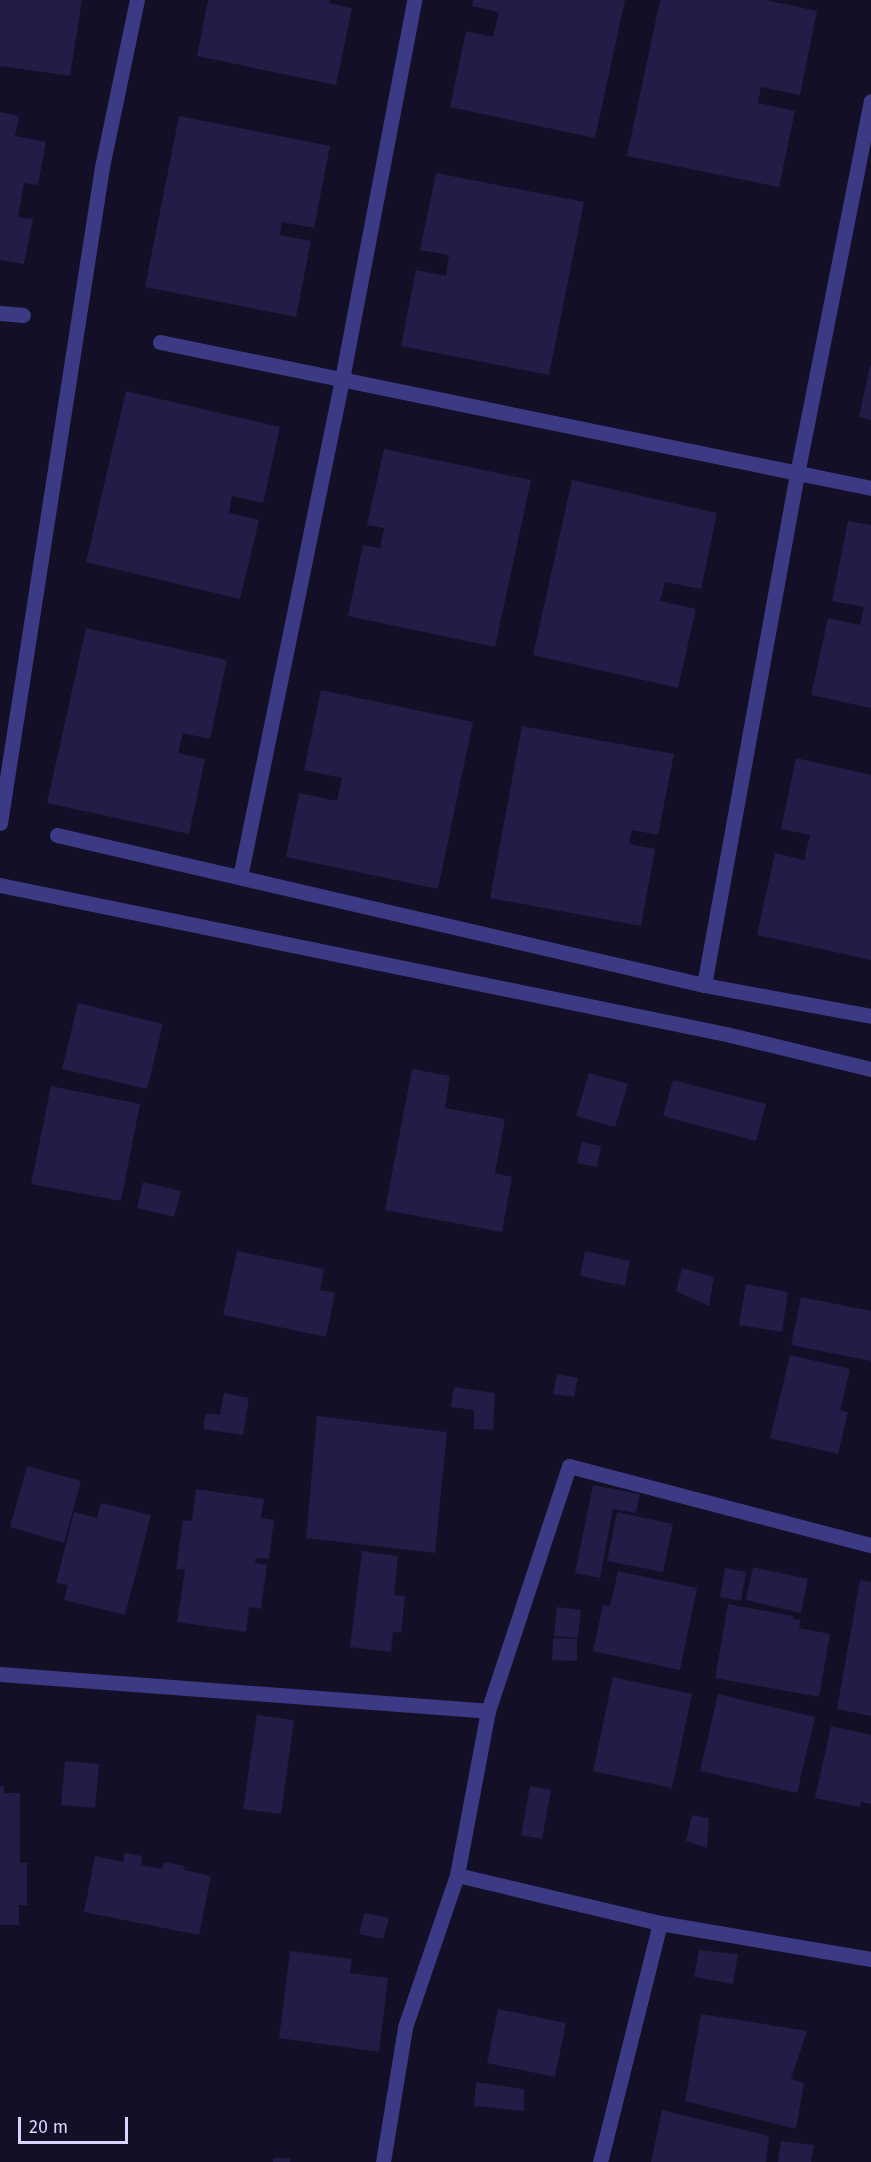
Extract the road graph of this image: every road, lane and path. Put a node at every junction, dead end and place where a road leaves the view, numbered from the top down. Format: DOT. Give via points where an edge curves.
graph roads {
  1 [pos="137,0"];
  2 [pos="414,0"];
  3 [pos="871,101"];
  4 [pos="0,313"];
  5 [pos="22,315"];
  6 [pos="160,342"];
  7 [pos="342,379"];
  8 [pos="797,474"];
  9 [pos="871,488"];
  10 [pos="0,823"];
  11 [pos="57,835"];
  12 [pos="240,878"];
  13 [pos="0,885"];
  14 [pos="704,985"];
  15 [pos="871,1016"];
  16 [pos="871,1069"];
  17 [pos="871,1545"];
  18 [pos="0,1674"];
  19 [pos="488,1711"];
  20 [pos="457,1875"];
  21 [pos="660,1923"];
  22 [pos="871,1959"];
  23 [pos="383,2162"];
  24 [pos="600,2162"];
  1 -- 10 [label="street" via="102,167"];
  2 -- 7 [label="street"];
  3 -- 8 [label="street"];
  4 -- 5 [label="street"];
  6 -- 7 [label="street"];
  7 -- 8 [label="street"];
  7 -- 12 [label="street"];
  8 -- 9 [label="street"];
  8 -- 14 [label="street"];
  11 -- 12 [label="street"];
  12 -- 14 [label="street"];
  13 -- 16 [label="street" via="726,1034"];
  14 -- 15 [label="street"];
  17 -- 19 [label="street" via="569,1466"];
  18 -- 19 [label="street"];
  19 -- 20 [label="street"];
  20 -- 21 [label="street"];
  20 -- 23 [label="street" via="405,2027"];
  21 -- 22 [label="street"];
  21 -- 24 [label="street"];
}
